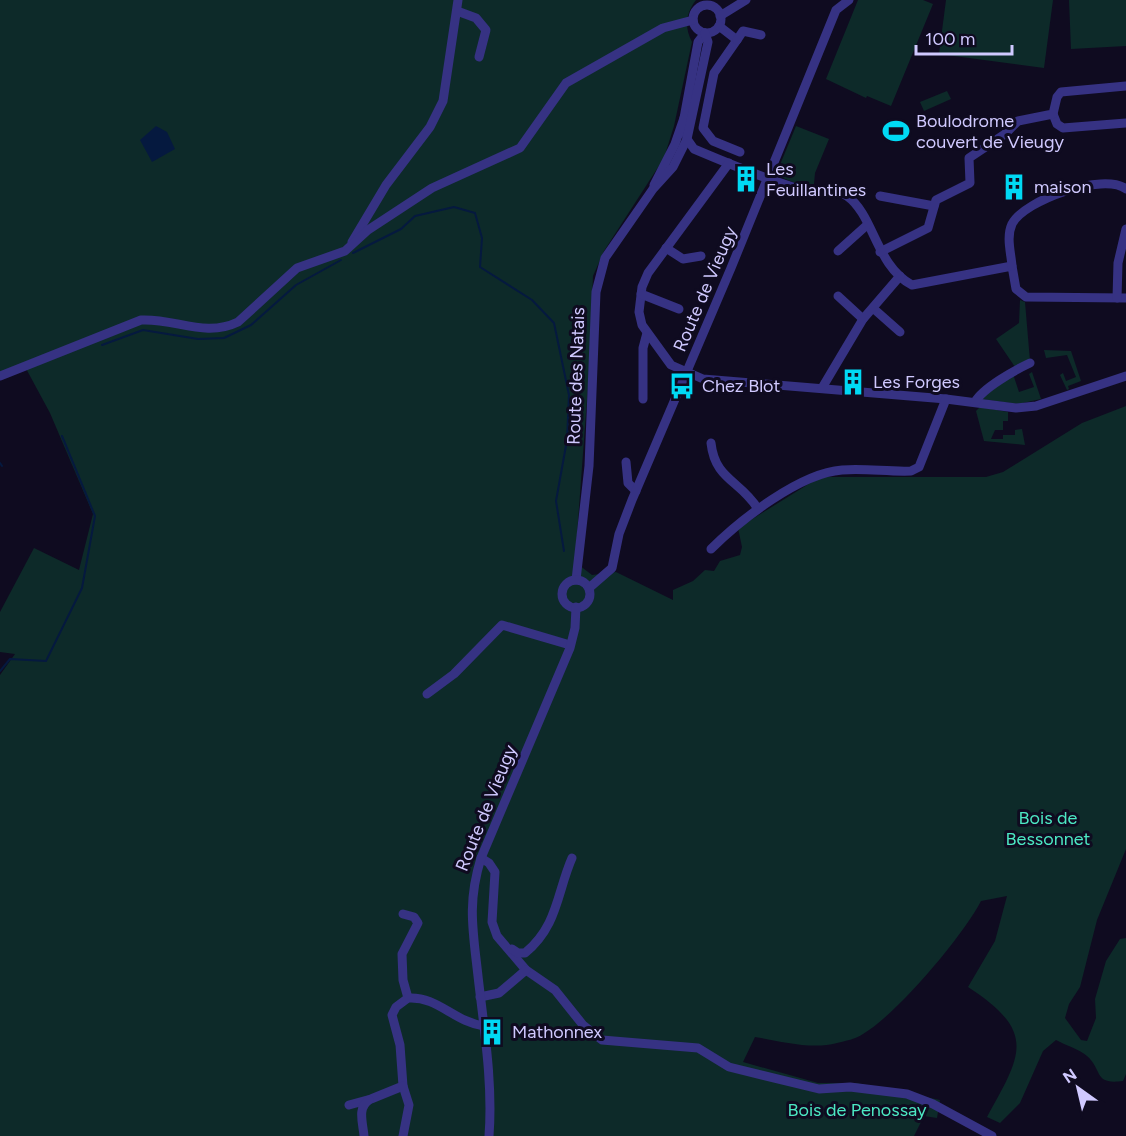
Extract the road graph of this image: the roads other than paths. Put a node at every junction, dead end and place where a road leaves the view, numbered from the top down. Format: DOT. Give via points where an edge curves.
graph roads {
  1 [pos="458,0"];
  2 [pos="746,0"];
  3 [pos="849,0"];
  4 [pos="708,3"];
  5 [pos="457,11"];
  6 [pos="693,20"];
  7 [pos="720,21"];
  8 [pos="705,33"];
  9 [pos="761,35"];
  10 [pos="737,40"];
  11 [pos="479,57"];
  12 [pos="1126,86"];
  13 [pos="1053,114"];
  14 [pos="684,117"];
  15 [pos="1126,123"];
  16 [pos="687,139"];
  17 [pos="698,150"];
  18 [pos="740,152"];
  19 [pos="729,163"];
  20 [pos="673,167"];
  21 [pos="768,178"];
  22 [pos="653,189"];
  23 [pos="1126,189"];
  24 [pos="880,196"];
  25 [pos="934,206"];
  26 [pos="867,225"];
  27 [pos="1126,229"];
  28 [pos="666,248"];
  29 [pos="345,251"];
  30 [pos="838,251"];
  31 [pos="880,252"];
  32 [pos="701,256"];
  33 [pos="1012,266"];
  34 [pos="900,276"];
  35 [pos="641,294"];
  36 [pos="838,296"];
  37 [pos="1121,298"];
  38 [pos="679,309"];
  39 [pos="874,309"];
  40 [pos="863,319"];
  41 [pos="900,332"];
  42 [pos="646,333"];
  43 [pos="1030,363"];
  44 [pos="688,373"];
  45 [pos="0,376"];
  46 [pos="1126,376"];
  47 [pos="822,388"];
  48 [pos="643,399"];
  49 [pos="946,399"];
  50 [pos="975,402"];
  51 [pos="711,443"];
  52 [pos="626,462"];
  53 [pos="636,491"];
  54 [pos="758,509"];
  55 [pos="711,549"];
  56 [pos="576,580"];
  57 [pos="589,588"];
  58 [pos="576,607"];
  59 [pos="570,645"];
  60 [pos="427,694"];
  61 [pos="481,858"];
  62 [pos="572,858"];
  63 [pos="403,914"];
  64 [pos="494,930"];
  65 [pos="526,970"];
  66 [pos="480,997"];
  67 [pos="408,999"];
  68 [pos="483,1026"];
  69 [pos="403,1086"];
  70 [pos="371,1099"];
  71 [pos="349,1105"];
  72 [pos="364,1136"];
  73 [pos="403,1136"];
  74 [pos="489,1136"];
  75 [pos="992,1136"];
  1 -- 5 [label="street"];
  2 -- 7 [label="street"];
  3 -- 21 [label="street, Route de Vieugy" via="836,10"];
  4 -- 6 [label="street" via="699,8"];
  4 -- 7 [label="street" via="716,9"];
  5 -- 11 [label="street" via="476,18 486,30"];
  5 -- 29 [label="street" via="447,87 438,111"];
  6 -- 8 [label="street" via="697,29"];
  6 -- 29 [label="street" via="663,28 566,83 520,148 432,188 368,230"];
  7 -- 8 [label="street" via="711,33"];
  7 -- 10 [label="street"];
  8 -- 14 [label="street, Route des Natais" via="698,42"];
  8 -- 16 [label="street, Route des Natais" via="708,42"];
  9 -- 10 [label="street" via="743,31"];
  10 -- 18 [label="street" via="714,74 703,128 713,141"];
  12 -- 13 [label="street" via="1061,92"];
  13 -- 15 [label="street" via="1063,128"];
  13 -- 25 [label="street" via="1018,121 972,157 968,163 970,183 939,198"];
  14 -- 16 [label="street"];
  14 -- 22 [label="street, Route des Natais"];
  16 -- 17 [label="street"];
  16 -- 20 [label="street, Route des Natais"];
  17 -- 19 [label="street"];
  17 -- 20 [label="street" via="686,154"];
  19 -- 21 [label="street"];
  19 -- 28 [label="street"];
  20 -- 22 [label="street, Route des Natais"];
  21 -- 26 [label="street" via="803,190 829,189 843,194 854,202"];
  21 -- 44 [label="street, Route de Vieugy"];
  22 -- 56 [label="street, Route des Natais" via="619,236 599,275 589,466"];
  23 -- 33 [label="street" via="1119,184 1075,187 1022,212 1008,236"];
  24 -- 25 [label="street"];
  25 -- 31 [label="street" via="924,231"];
  26 -- 30 [label="street"];
  26 -- 31 [label="street"];
  27 -- 37 [label="street" via="1118,263"];
  28 -- 32 [label="street" via="683,259"];
  28 -- 35 [label="street" via="644,280"];
  29 -- 45 [label="street" via="297,268 252,311 228,327 205,330 141,320"];
  31 -- 34 [label="street"];
  33 -- 34 [label="street" via="919,285"];
  33 -- 37 [label="street" via="1016,289 1026,297"];
  34 -- 39 [label="street"];
  35 -- 38 [label="street"];
  35 -- 42 [label="street" via="640,317"];
  36 -- 40 [label="street"];
  39 -- 40 [label="street"];
  39 -- 41 [label="street"];
  40 -- 47 [label="street"];
  42 -- 44 [label="street" via="668,363"];
  42 -- 48 [label="street"];
  43 -- 50 [label="street"];
  44 -- 47 [label="street" via="715,381"];
  44 -- 53 [label="street, Route de Vieugy"];
  46 -- 50 [label="street" via="1036,406 1016,408"];
  47 -- 49 [label="street"];
  49 -- 50 [label="street"];
  49 -- 54 [label="street" via="919,467 911,471 844,470 820,474"];
  51 -- 54 [label="street" via="717,468 747,493"];
  52 -- 53 [label="street" via="628,483"];
  53 -- 57 [label="street, Route de Vieugy" via="612,568"];
  54 -- 55 [label="street"];
  56 -- 57 [label="street"];
  56 -- 58 [label="street" via="566,584 562,594 567,603"];
  57 -- 58 [label="street, Route de Vieugy" via="587,602"];
  58 -- 59 [label="street, Route de Vieugy"];
  59 -- 60 [label="street" via="502,625 454,674"];
  59 -- 61 [label="street, Route de Vieugy"];
  61 -- 64 [label="street" via="495,872"];
  61 -- 66 [label="street, Route de Vieugy" via="471,897"];
  62 -- 64 [label="street" via="551,920 530,949 518,953"];
  63 -- 67 [label="street" via="414,917 418,923 402,954"];
  64 -- 65 [label="street"];
  65 -- 66 [label="street" via="499,993"];
  65 -- 75 [label="street" via="555,990 583,1025 602,1040 698,1048 729,1067 819,1089 850,1087 907,1094"];
  66 -- 68 [label="street, Route de Vieugy"];
  67 -- 68 [label="street" via="438,1005 465,1022"];
  67 -- 69 [label="street" via="392,1015 400,1045"];
  68 -- 74 [label="street, Route de Vieugy" via="491,1112"];
  69 -- 70 [label="street"];
  69 -- 73 [label="street" via="409,1105"];
  70 -- 71 [label="street"];
  70 -- 72 [label="street" via="362,1107"];
}
